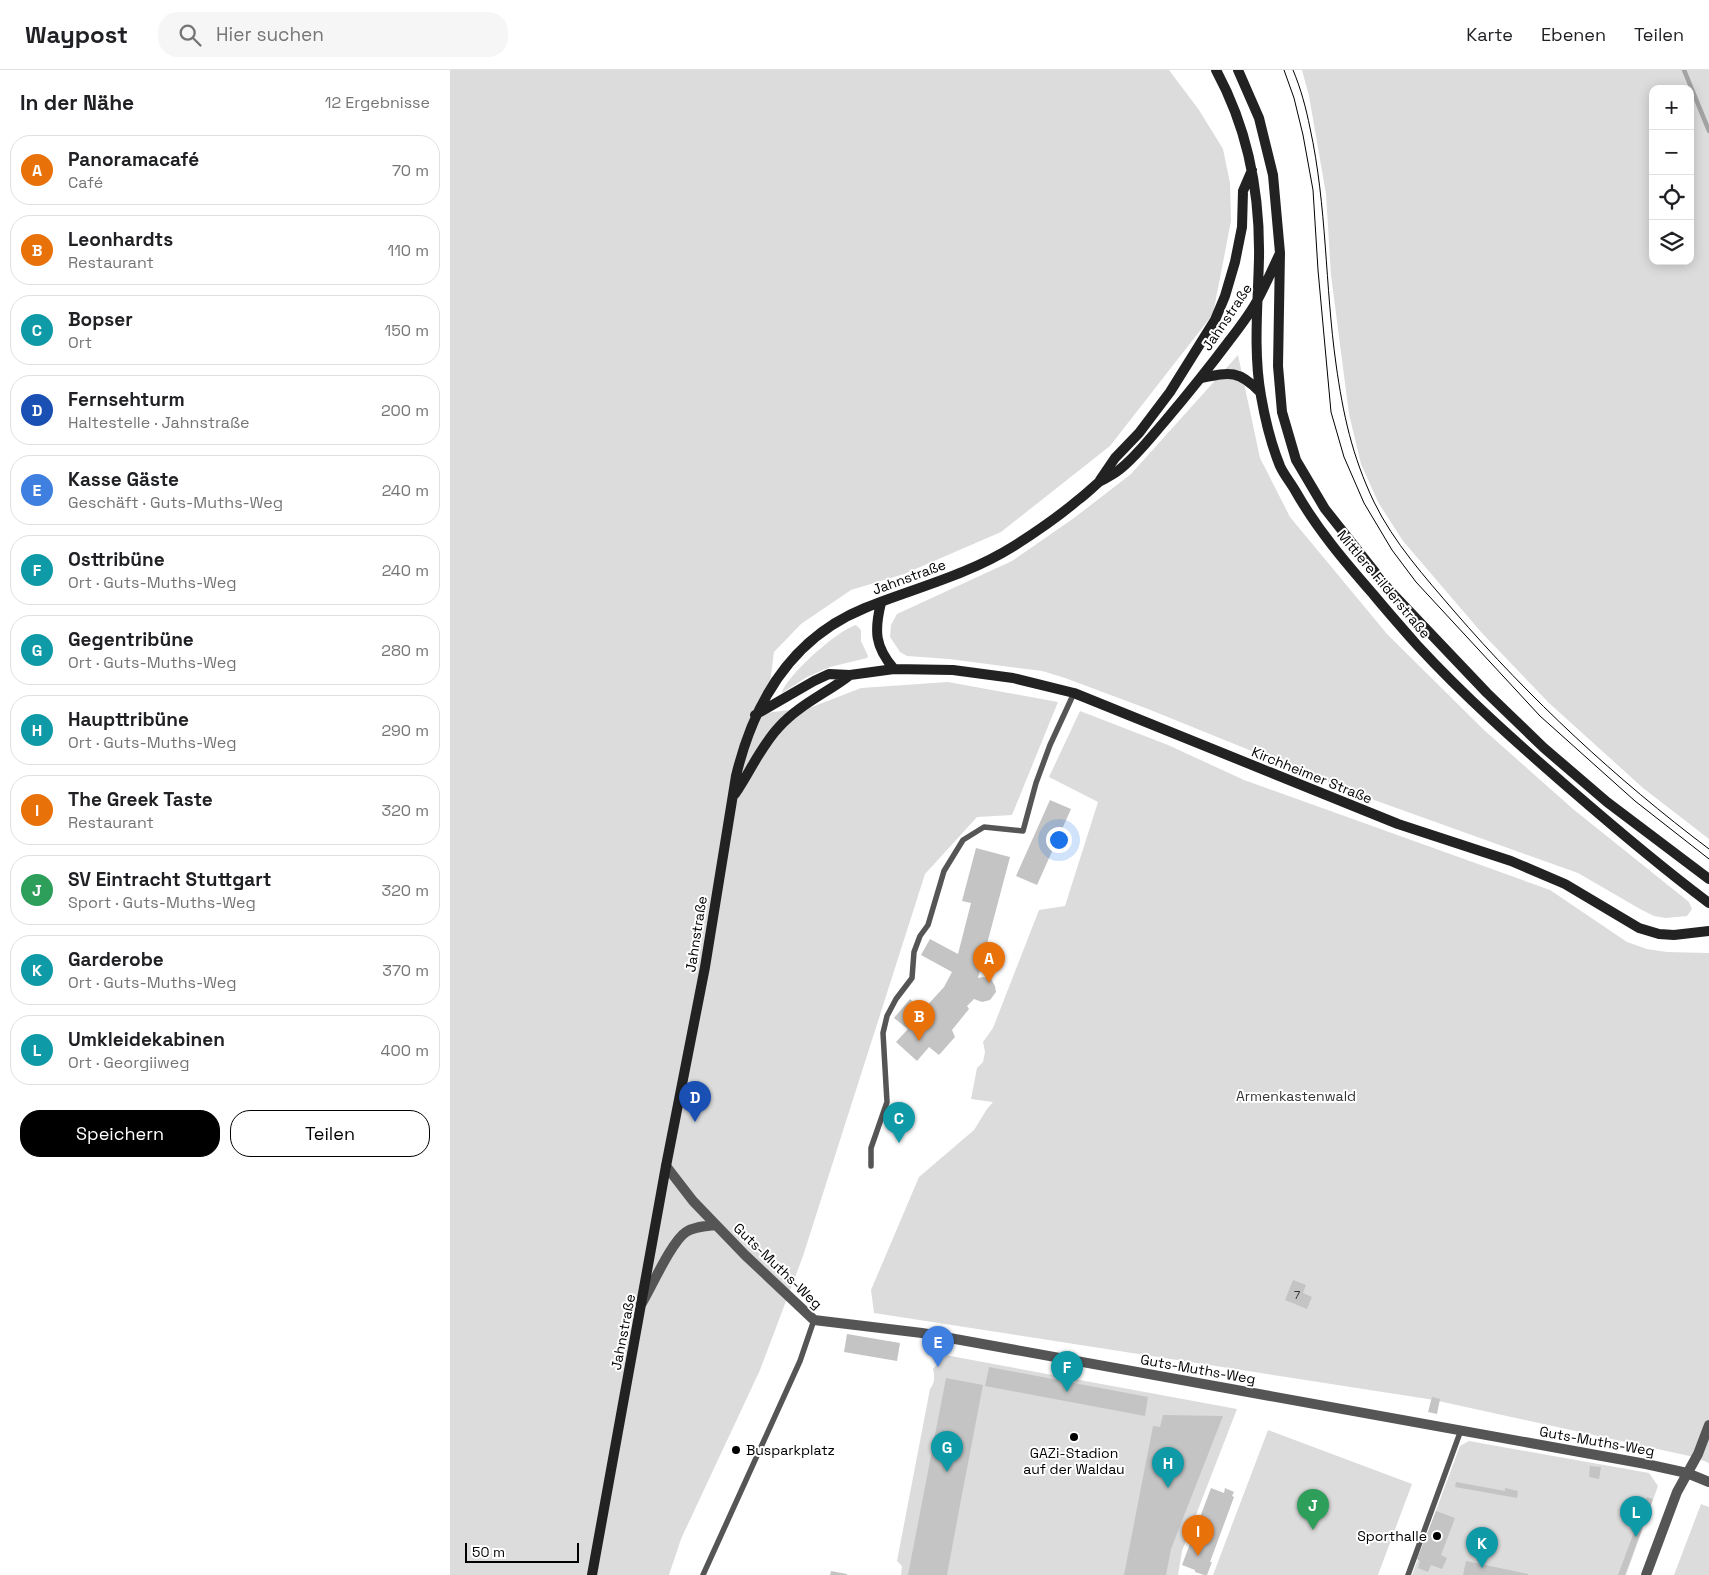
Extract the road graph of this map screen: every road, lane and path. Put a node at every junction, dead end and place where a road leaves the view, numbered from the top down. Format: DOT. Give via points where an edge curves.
graph roads {
  1 [pos="1216,70"];
  2 [pos="1238,70"];
  3 [pos="1252,169"];
  4 [pos="1280,253"];
  5 [pos="1258,300"];
  6 [pos="1202,378"];
  7 [pos="1260,392"];
  8 [pos="1098,483"];
  9 [pos="881,603"];
  10 [pos="894,669"];
  11 [pos="850,675"];
  12 [pos="1074,693"];
  13 [pos="755,715"];
  14 [pos="733,797"];
  15 [pos="1709,879"];
  16 [pos="1709,902"];
  17 [pos="1709,931"];
  18 [pos="666,1166"];
  19 [pos="870,1166"];
  20 [pos="716,1225"];
  21 [pos="642,1302"];
  22 [pos="814,1320"];
  23 [pos="1709,1425"];
  24 [pos="1461,1430"];
  25 [pos="1687,1473"];
  26 [pos="1709,1482"];
  27 [pos="592,1575"];
  28 [pos="703,1575"];
  29 [pos="1408,1575"];
  30 [pos="1646,1575"];
  1 -- 3 [label="main road" via="1230,100"];
  2 -- 4 [label="main road" via="1259,118 1269,156"];
  3 -- 5 [label="main road, Mittlere Filderstraße" via="1259,234"];
  3 -- 8 [label="main road, Jahnstraße" via="1243,191 1242,226 1235,262 1216,320 1170,392"];
  4 -- 5 [label="main road, Jahnstraße"];
  4 -- 15 [label="main road, Mittlere Filderstraße" via="1278,366 1282,412 1296,460 1325,509 1390,591 1544,748 1607,802"];
  5 -- 6 [label="main road, Jahnstraße"];
  5 -- 7 [label="main road, Mittlere Filderstraße"];
  6 -- 7 [label="main road" via="1225,373 1243,377"];
  6 -- 8 [label="main road, Jahnstraße" via="1120,470"];
  7 -- 16 [label="main road, Mittlere Filderstraße" via="1280,466 1311,518 1417,645 1534,757"];
  8 -- 9 [label="main road, Jahnstraße" via="1011,547 970,568"];
  9 -- 10 [label="main road" via="876,632 885,658"];
  9 -- 13 [label="main road, Jahnstraße" via="831,626 806,645 778,676"];
  10 -- 11 [label="main road, Kirchheimer Straße"];
  10 -- 12 [label="main road, Kirchheimer Straße" via="954,670 1013,678"];
  11 -- 13 [label="main road, Kirchheimer Straße" via="829,674"];
  11 -- 14 [label="main road, Kirchheimer Straße" via="798,709 779,727 766,742"];
  12 -- 17 [label="main road, Kirchheimer Straße" via="1398,824 1511,861 1565,884 1639,928 1687,935"];
  12 -- 19 [label="lane" via="1036,782 1024,831 984,827 964,840 944,871 928,925 914,952 912,978 887,1016 883,1033 887,1102 871,1148"];
  13 -- 14 [label="main road, Jahnstraße" via="743,747"];
  14 -- 18 [label="main road, Jahnstraße" via="705,967"];
  18 -- 20 [label="street, Guts-Muths-Weg" via="693,1202"];
  18 -- 21 [label="main road, Jahnstraße"];
  20 -- 21 [label="street, Guts-Muths-Weg" via="699,1226 685,1233 673,1246"];
  20 -- 22 [label="street, Guts-Muths-Weg"];
  21 -- 27 [label="main road, Jahnstraße"];
  22 -- 24 [label="street, Guts-Muths-Weg" via="922,1334"];
  22 -- 28 [label="lane" via="800,1361"];
  23 -- 25 [label="street"];
  24 -- 25 [label="street, Guts-Muths-Weg"];
  24 -- 29 [label="lane"];
  25 -- 26 [label="street, Guts-Muths-Weg"];
  25 -- 30 [label="street"];
}
